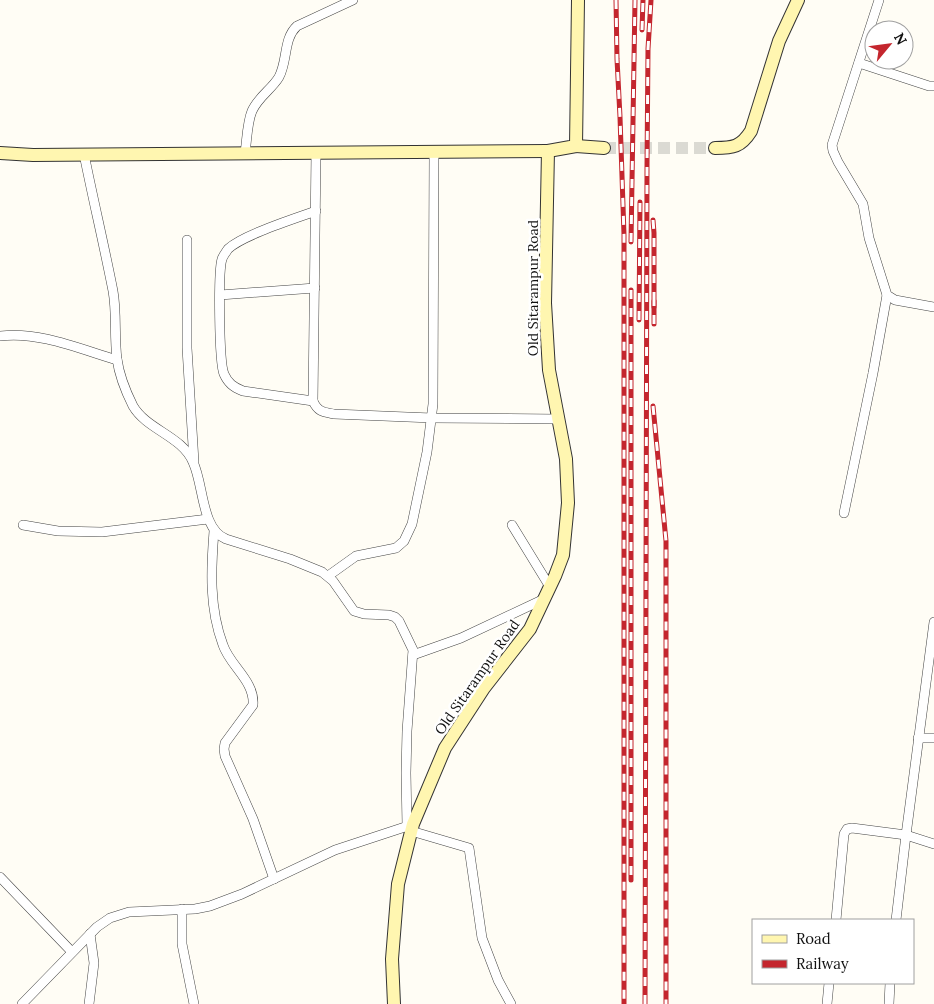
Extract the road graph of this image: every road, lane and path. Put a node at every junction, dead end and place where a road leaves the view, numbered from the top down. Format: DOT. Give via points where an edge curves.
graph roads {
  1 [pos="353,0"];
  2 [pos="578,0"];
  3 [pos="798,0"];
  4 [pos="879,0"];
  5 [pos="859,63"];
  6 [pos="934,86"];
  7 [pos="576,146"];
  8 [pos="604,148"];
  9 [pos="715,148"];
  10 [pos="548,151"];
  11 [pos="0,153"];
  12 [pos="245,153"];
  13 [pos="316,153"];
  14 [pos="434,153"];
  15 [pos="84,154"];
  16 [pos="316,211"];
  17 [pos="187,240"];
  18 [pos="315,288"];
  19 [pos="220,295"];
  20 [pos="887,295"];
  21 [pos="934,307"];
  22 [pos="0,336"];
  23 [pos="117,360"];
  24 [pos="313,401"];
  25 [pos="432,418"];
  26 [pos="558,420"];
  27 [pos="194,463"];
  28 [pos="844,512"];
  29 [pos="208,519"];
  30 [pos="23,525"];
  31 [pos="512,525"];
  32 [pos="214,531"];
  33 [pos="328,576"];
  34 [pos="550,587"];
  35 [pos="544,598"];
  36 [pos="934,622"];
  37 [pos="932,654"];
  38 [pos="413,655"];
  39 [pos="918,738"];
  40 [pos="934,738"];
  41 [pos="411,827"];
  42 [pos="906,835"];
  43 [pos="934,844"];
  44 [pos="0,877"];
  45 [pos="274,879"];
  46 [pos="182,910"];
  47 [pos="836,919"];
  48 [pos="896,919"];
  49 [pos="90,934"];
  50 [pos="72,952"];
  51 [pos="829,984"];
  52 [pos="890,984"];
  53 [pos="22,1004"];
  54 [pos="89,1004"];
  55 [pos="194,1004"];
  56 [pos="394,1004"];
  57 [pos="511,1004"];
  58 [pos="827,1004"];
  59 [pos="889,1004"];
  1 -- 12 [label="street" via="292,31 279,77 252,111"];
  2 -- 7 [label="street"];
  3 -- 9 [label="street" via="779,42 752,131 738,145"];
  4 -- 5 [label="street"];
  5 -- 6 [label="street"];
  5 -- 20 [label="street" via="835,134 833,151 863,204 869,238"];
  7 -- 8 [label="street"];
  7 -- 10 [label="street"];
  10 -- 14 [label="street"];
  10 -- 26 [label="street, Old Sitarampur Road" via="545,303 549,370"];
  11 -- 15 [label="street"];
  12 -- 13 [label="street"];
  12 -- 15 [label="street"];
  13 -- 14 [label="street"];
  13 -- 16 [label="street"];
  14 -- 25 [label="street"];
  15 -- 23 [label="street" via="113,291"];
  16 -- 18 [label="street"];
  16 -- 19 [label="street" via="240,241 227,250 222,260"];
  17 -- 27 [label="street" via="187,348"];
  18 -- 19 [label="street"];
  18 -- 24 [label="street"];
  19 -- 24 [label="street" via="221,365 232,386 243,391"];
  20 -- 21 [label="street" via="895,300"];
  20 -- 28 [label="street" via="874,374"];
  22 -- 23 [label="street" via="37,337"];
  23 -- 27 [label="street" via="138,413 181,446"];
  24 -- 25 [label="street" via="322,412"];
  25 -- 26 [label="street"];
  25 -- 33 [label="street" via="412,524 404,541 396,548 356,556"];
  26 -- 34 [label="street, Old Sitarampur Road" via="566,459 568,503 563,555"];
  27 -- 29 [label="street"];
  29 -- 30 [label="street" via="102,532 58,531"];
  29 -- 32 [label="street"];
  31 -- 34 [label="street"];
  32 -- 33 [label="street" via="218,536 290,559"];
  32 -- 45 [label="street" via="211,571 218,627 223,646 254,698 253,705 225,743 225,756"];
  33 -- 38 [label="street" via="354,610 395,617 412,646"];
  34 -- 35 [label="street, Old Sitarampur Road"];
  35 -- 38 [label="street" via="461,638"];
  35 -- 41 [label="street, Old Sitarampur Road" via="530,629 484,688 445,748"];
  36 -- 37 [label="street"];
  37 -- 39 [label="street"];
  38 -- 41 [label="street" via="406,773"];
  39 -- 40 [label="street"];
  39 -- 42 [label="street"];
  41 -- 45 [label="street" via="335,850"];
  41 -- 56 [label="street, Old Sitarampur Road" via="398,884 392,959"];
  41 -- 57 [label="street" via="469,848 482,938"];
  42 -- 43 [label="street"];
  42 -- 47 [label="street" via="848,829 844,834"];
  42 -- 48 [label="street"];
  44 -- 50 [label="street"];
  45 -- 46 [label="street" via="210,906"];
  46 -- 49 [label="street" via="129,912 118,915"];
  46 -- 55 [label="street" via="182,944"];
  49 -- 50 [label="street"];
  49 -- 54 [label="street" via="94,963"];
  50 -- 53 [label="street"];
  51 -- 58 [label="street"];
  52 -- 59 [label="street"];
}
